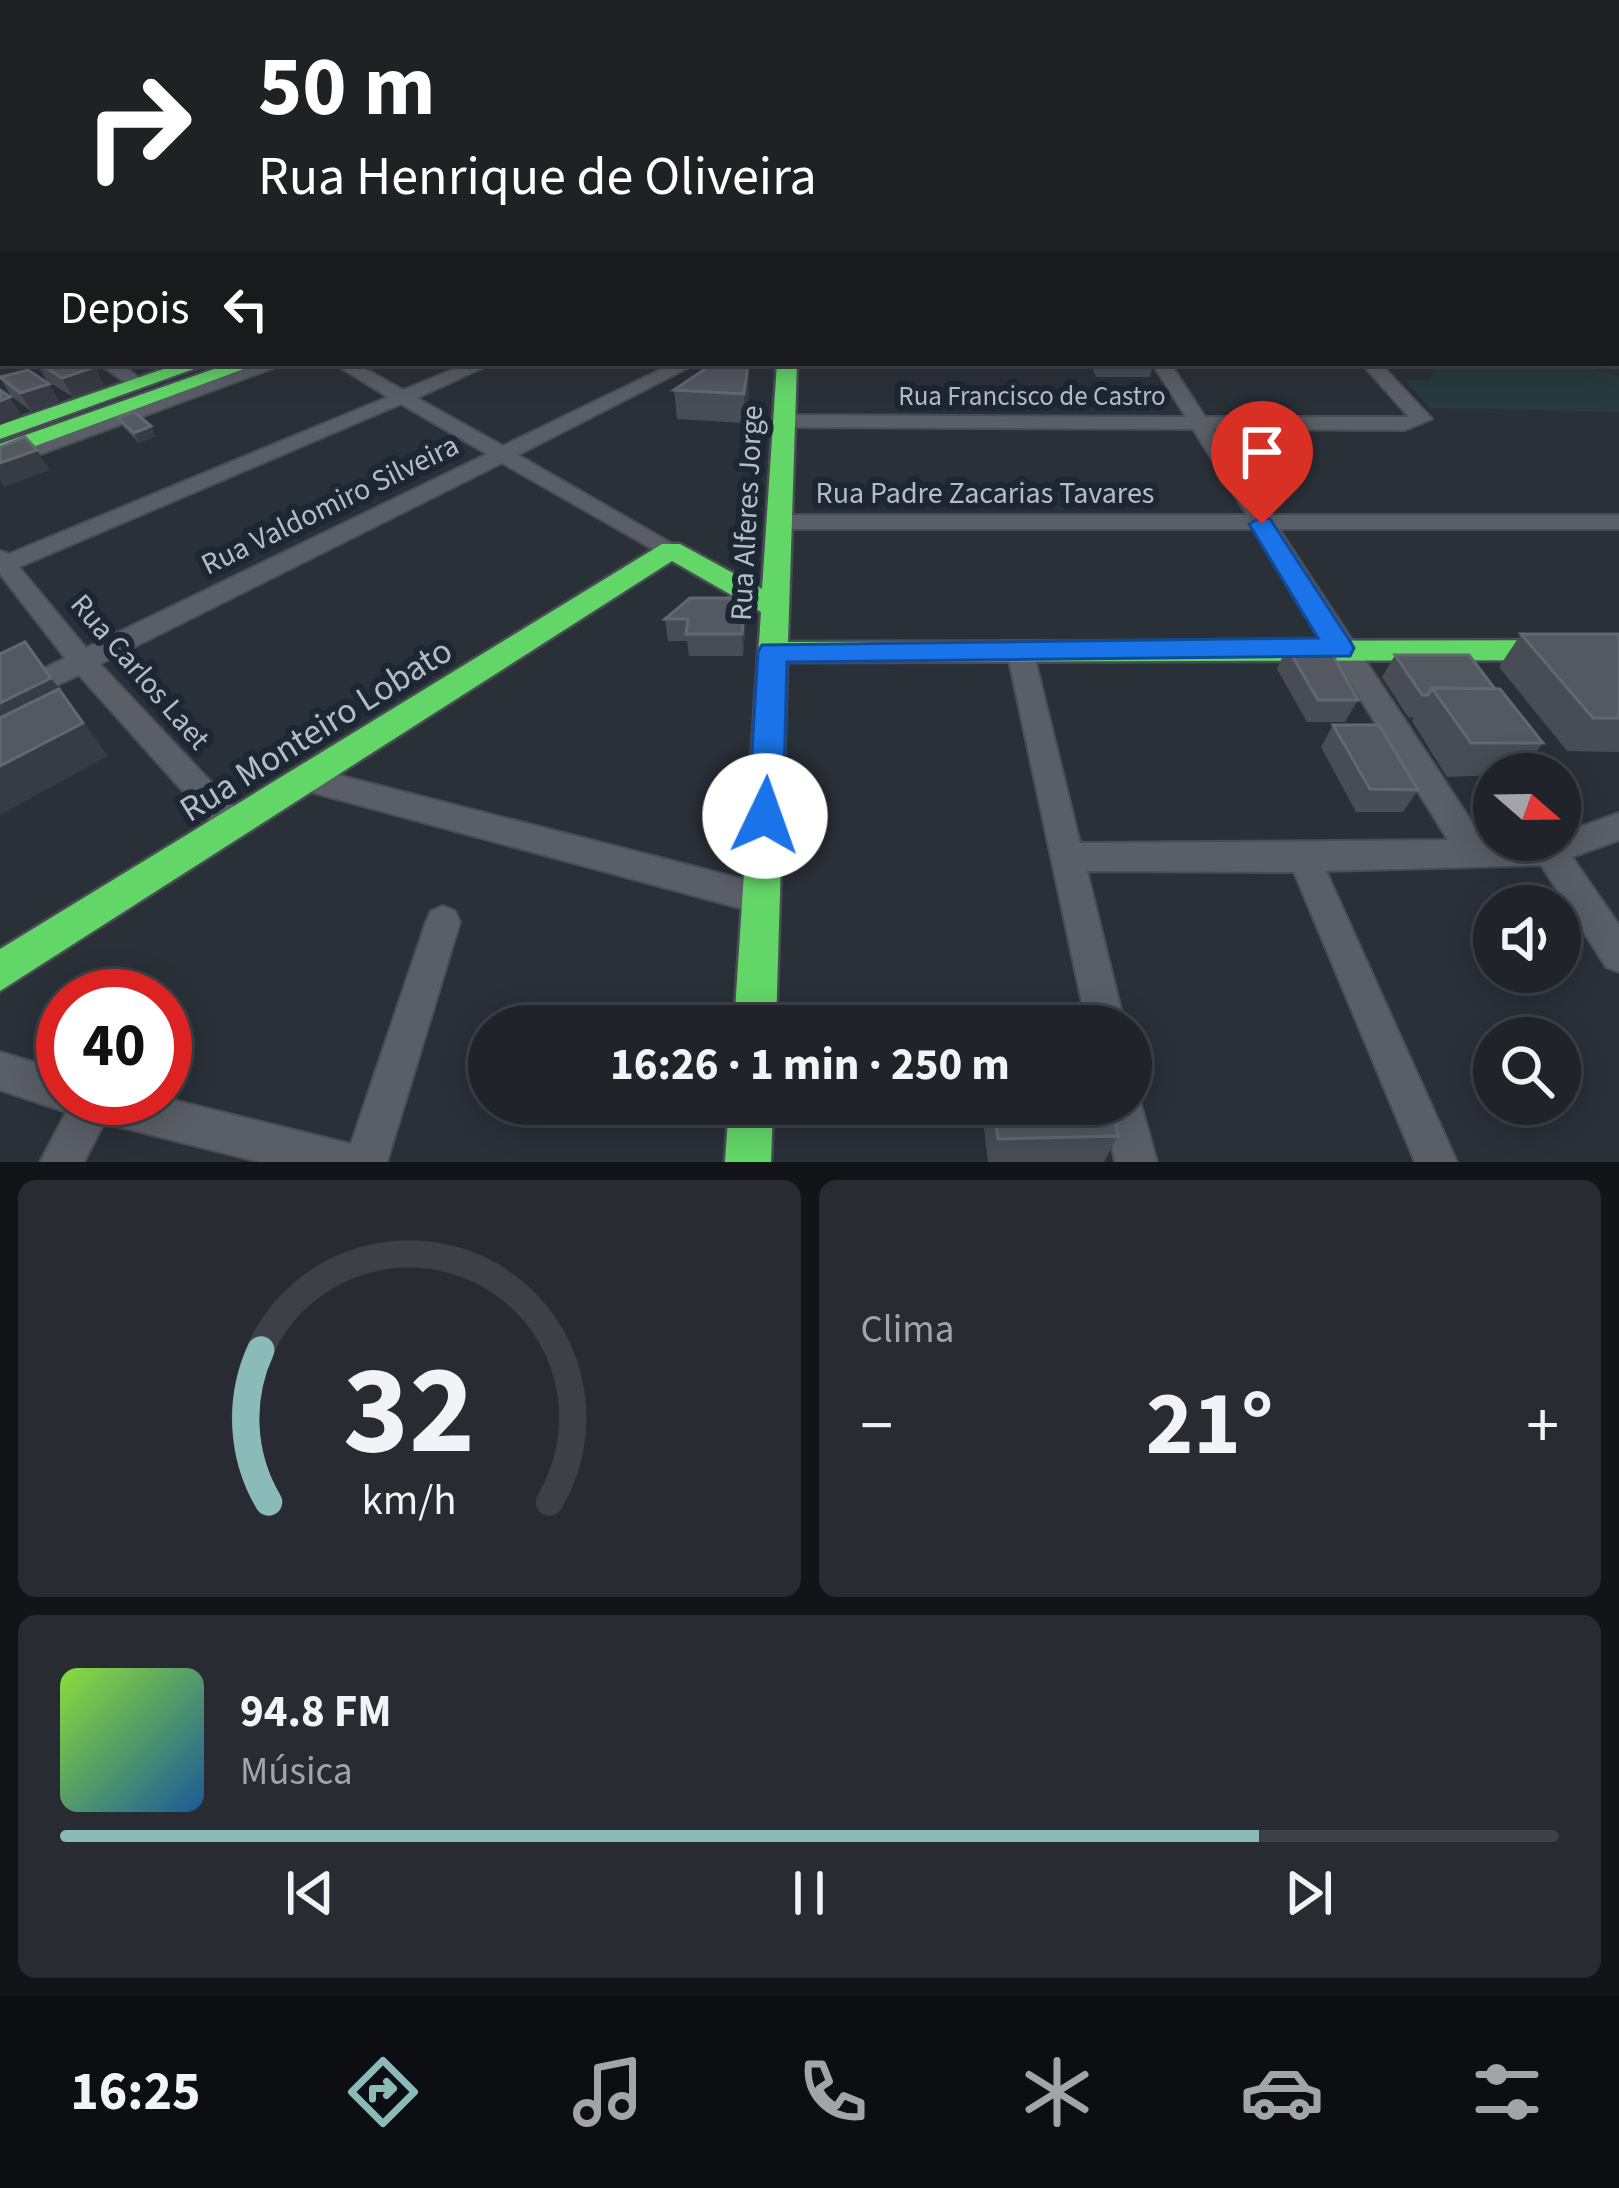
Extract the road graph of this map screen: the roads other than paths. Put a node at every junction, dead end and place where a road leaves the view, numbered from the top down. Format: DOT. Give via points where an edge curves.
graph roads {
  1 [pos="112,366"];
  2 [pos="191,366"];
  3 [pos="212,366"];
  4 [pos="242,366"];
  5 [pos="270,366"];
  6 [pos="347,366"];
  7 [pos="477,366"];
  8 [pos="682,366"];
  9 [pos="787,366"];
  10 [pos="1163,366"];
  11 [pos="1373,366"];
  12 [pos="140,384"];
  13 [pos="399,398"];
  14 [pos="784,422"];
  15 [pos="1198,424"];
  16 [pos="0,436"];
  17 [pos="0,452"];
  18 [pos="500,454"];
  19 [pos="0,463"];
  20 [pos="782,522"];
  21 [pos="1619,522"];
  22 [pos="1262,524"];
  23 [pos="671,550"];
  24 [pos="1,563"];
  25 [pos="775,608"];
  26 [pos="1340,648"];
  27 [pos="1619,650"];
  28 [pos="1020,651"];
  29 [pos="773,652"];
  30 [pos="82,661"];
  31 [pos="0,702"];
  32 [pos="307,779"];
  33 [pos="232,826"];
  34 [pos="1619,826"];
  35 [pos="1581,840"];
  36 [pos="1473,851"];
  37 [pos="1473,853"];
  38 [pos="1069,856"];
  39 [pos="1304,858"];
  40 [pos="1557,861"];
  41 [pos="762,899"];
  42 [pos="443,922"];
  43 [pos="1619,955"];
  44 [pos="0,972"];
  45 [pos="756,1005"];
  46 [pos="1101,1005"];
  47 [pos="0,1071"];
  48 [pos="36,1083"];
  49 [pos="72,1125"];
  50 [pos="192,1125"];
  51 [pos="750,1125"];
  52 [pos="1128,1125"];
  53 [pos="62,1162"];
  54 [pos="344,1162"];
  55 [pos="366,1162"];
  56 [pos="748,1162"];
  57 [pos="1136,1162"];
  58 [pos="1436,1162"];
  1 -- 12 [label="street"];
  2 -- 12 [label="street"];
  3 -- 16 [label="street"];
  4 -- 17 [label="street"];
  5 -- 19 [label="street"];
  6 -- 13 [label="street"];
  7 -- 13 [label="street"];
  8 -- 18 [label="street, Rua Valdomiro Silveira"];
  9 -- 14 [label="street, Rua Alferes Jorge"];
  10 -- 15 [label="street"];
  11 -- 15 [label="street, Rua Francisco de Castro" via="1422,419"];
  12 -- 16 [label="street"];
  13 -- 18 [label="street"];
  13 -- 24 [label="street"];
  14 -- 15 [label="street, Rua Francisco de Castro"];
  14 -- 20 [label="street, Rua Alferes Jorge"];
  15 -- 22 [label="street"];
  18 -- 23 [label="street"];
  18 -- 30 [label="street, Rua Valdomiro Silveira"];
  20 -- 22 [label="street, Rua Padre Zacarias Tavares"];
  20 -- 25 [label="street, Rua Alferes Jorge"];
  21 -- 22 [label="street, Rua Padre Zacarias Tavares"];
  22 -- 26 [label="street"];
  23 -- 25 [label="street"];
  23 -- 32 [label="street, Rua Monteiro Lobato"];
  24 -- 30 [label="street, Rua Carlos Laet"];
  25 -- 29 [label="street, Rua Alferes Jorge"];
  26 -- 27 [label="street"];
  26 -- 28 [label="street"];
  26 -- 36 [label="street"];
  28 -- 29 [label="street"];
  28 -- 38 [label="street"];
  29 -- 41 [label="street, Rua Alferes Jorge"];
  30 -- 31 [label="street, Rua Valdomiro Silveira"];
  30 -- 33 [label="street, Rua Carlos Laet"];
  32 -- 33 [label="street, Rua Monteiro Lobato"];
  32 -- 41 [label="street"];
  33 -- 44 [label="street, Rua Monteiro Lobato"];
  34 -- 35 [label="street"];
  37 -- 39 [label="street"];
  38 -- 39 [label="street"];
  38 -- 46 [label="street"];
  39 -- 58 [label="street"];
  40 -- 43 [label="street"];
  41 -- 45 [label="street, Rua Alferes Jorge"];
  42 -- 55 [label="street"];
  47 -- 48 [label="street"];
  49 -- 53 [label="street"];
  50 -- 54 [label="street"];
  51 -- 56 [label="street"];
  52 -- 57 [label="street"];
}
